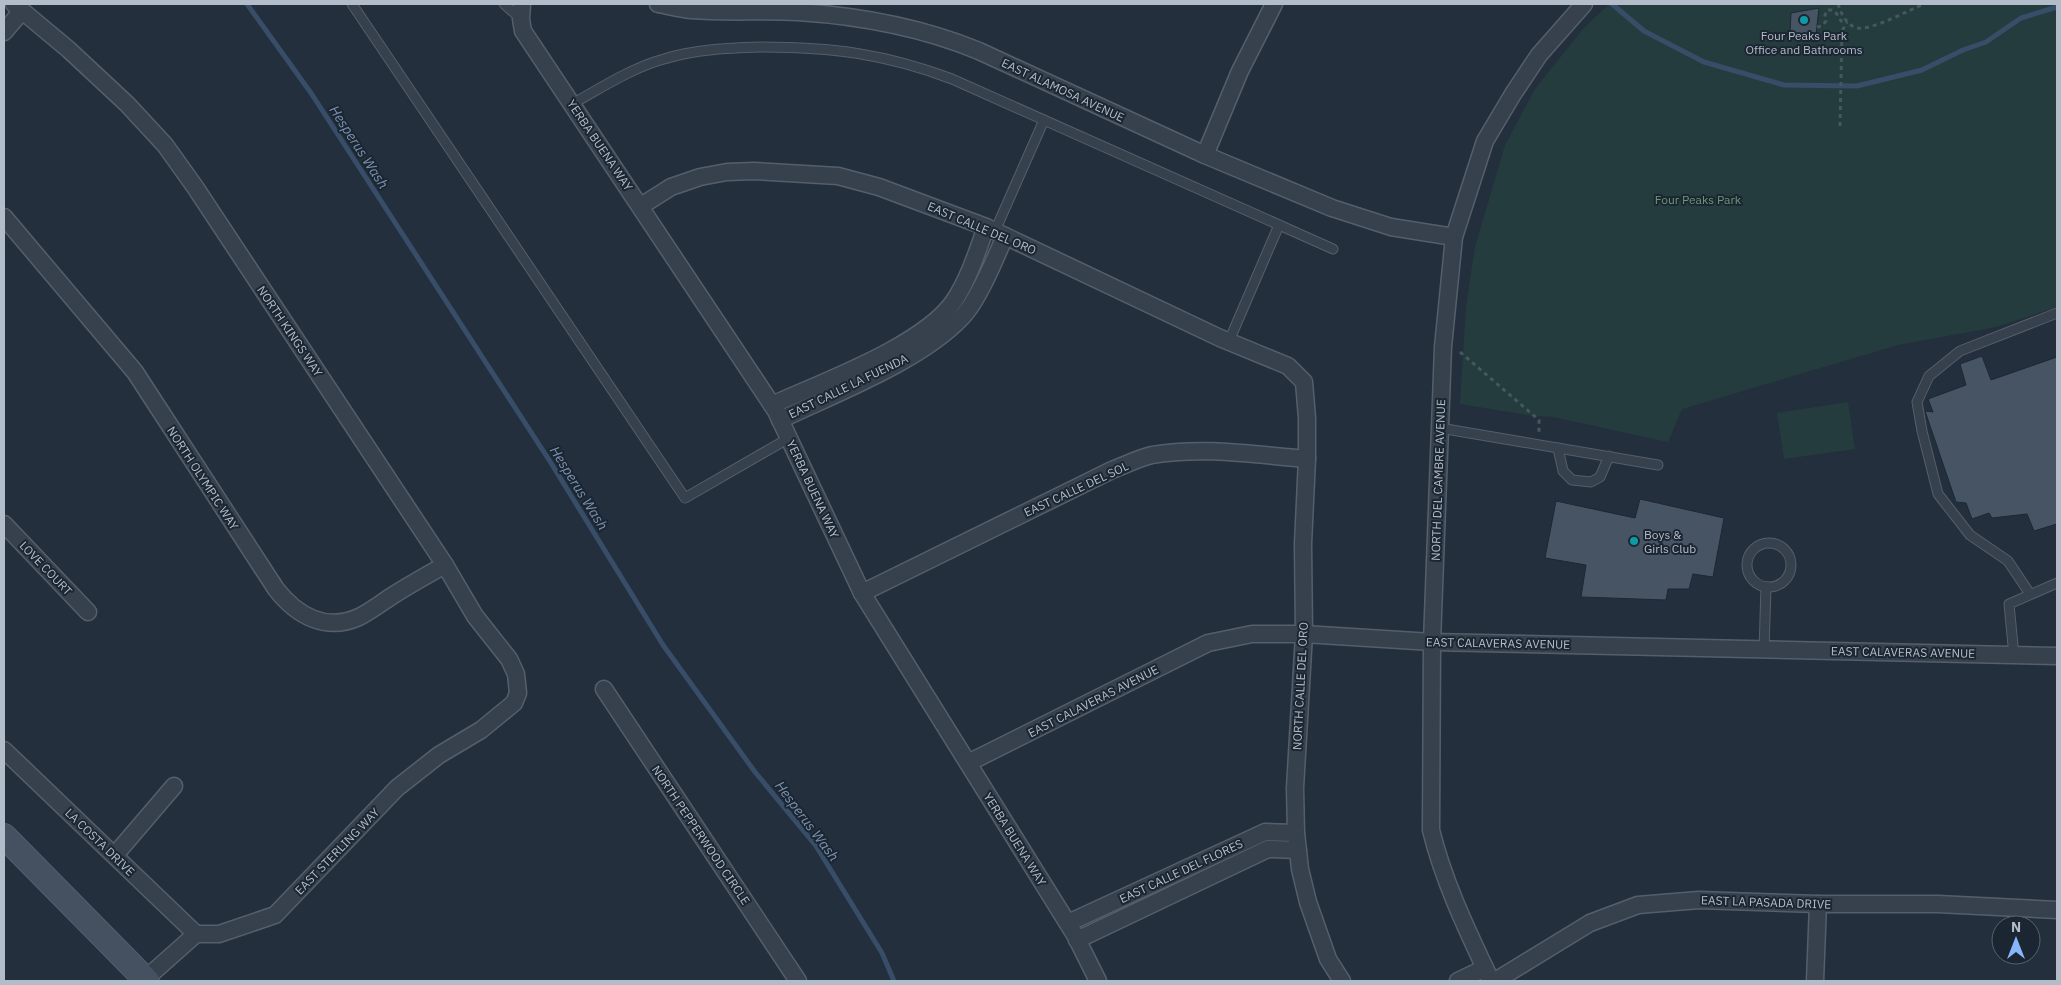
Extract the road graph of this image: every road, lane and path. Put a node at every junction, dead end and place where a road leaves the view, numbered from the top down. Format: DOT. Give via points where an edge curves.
graph roads {
  1 [pos="352,4"];
  2 [pos="504,4"];
  3 [pos="658,4"];
  4 [pos="1274,4"];
  5 [pos="1584,4"];
  6 [pos="1838,4"];
  7 [pos="1924,4"];
  8 [pos="18,7"];
  9 [pos="521,12"];
  10 [pos="1848,22"];
  11 [pos="1817,27"];
  12 [pos="4,32"];
  13 [pos="572,104"];
  14 [pos="1044,120"];
  15 [pos="1840,126"];
  16 [pos="1205,155"];
  17 [pos="641,206"];
  18 [pos="4,217"];
  19 [pos="1279,225"];
  20 [pos="995,231"];
  21 [pos="1454,237"];
  22 [pos="1332,249"];
  23 [pos="2057,313"];
  24 [pos="1229,341"];
  25 [pos="1461,344"];
  26 [pos="1304,382"];
  27 [pos="772,404"];
  28 [pos="780,420"];
  29 [pos="1440,428"];
  30 [pos="1539,435"];
  31 [pos="789,438"];
  32 [pos="1558,448"];
  33 [pos="1609,456"];
  34 [pos="1307,459"];
  35 [pos="1658,464"];
  36 [pos="4,524"];
  37 [pos="445,564"];
  38 [pos="2057,583"];
  39 [pos="1766,587"];
  40 [pos="862,593"];
  41 [pos="2030,594"];
  42 [pos="88,612"];
  43 [pos="1304,634"];
  44 [pos="1432,642"];
  45 [pos="1764,650"];
  46 [pos="2014,656"];
  47 [pos="2057,656"];
  48 [pos="604,689"];
  49 [pos="518,693"];
  50 [pos="4,750"];
  51 [pos="968,763"];
  52 [pos="174,786"];
  53 [pos="1296,833"];
  54 [pos="4,836"];
  55 [pos="1298,850"];
  56 [pos="115,855"];
  57 [pos="1818,904"];
  58 [pos="2057,910"];
  59 [pos="1068,924"];
  60 [pos="196,934"];
  61 [pos="1077,940"];
  62 [pos="1490,977"];
  63 [pos="145,980"];
  64 [pos="798,981"];
  65 [pos="1098,981"];
  66 [pos="1342,981"];
  67 [pos="1458,981"];
  68 [pos="1815,981"];
  1 -- 31 [label="lane" via="685,498"];
  2 -- 9 [label="lane"];
  3 -- 16 [label="street, EAST ALAMOSA AVENUE" via="690,10 796,12 852,17 914,28 979,51"];
  4 -- 16 [label="street" via="1240,70"];
  5 -- 21 [label="street, NORTH DEL CAMBRE AVENUE" via="1539,55 1485,141"];
  6 -- 10 [label="path"];
  7 -- 10 [label="path" via="1865,28 1857,28"];
  8 -- 12 [label="street"];
  8 -- 37 [label="street, NORTH KINGS WAY" via="98,75 165,145"];
  9 -- 13 [label="street, YERBA BUENA WAY" via="523,31"];
  10 -- 11 [label="path" via="1841,21 1832,10 1827,10 1826,21"];
  10 -- 15 [label="path" via="1842,30"];
  13 -- 14 [label="lane" via="639,68 678,55 734,48 793,47 860,52 920,66"];
  13 -- 17 [label="street, YERBA BUENA WAY"];
  14 -- 19 [label="lane"];
  14 -- 20 [label="lane"];
  16 -- 21 [label="street, EAST ALAMOSA AVENUE" via="1332,208 1391,227"];
  17 -- 20 [label="street, EAST CALLE DEL ORO" via="671,187 727,172 838,176 879,186"];
  17 -- 27 [label="street, YERBA BUENA WAY"];
  18 -- 37 [label="street, NORTH OLYMPIC WAY" via="135,372 276,590 295,610 312,619 347,621 370,611"];
  19 -- 22 [label="lane"];
  19 -- 24 [label="lane"];
  20 -- 24 [label="street, EAST CALLE DEL ORO"];
  20 -- 27 [label="street, EAST CALLE LA FUENDA" via="954,301 931,324 889,351"];
  20 -- 28 [label="street, EAST CALLE LA FUENDA" via="994,262 964,316 943,335 897,364"];
  21 -- 29 [label="street, NORTH DEL CAMBRE AVENUE" via="1443,346"];
  23 -- 41 [label="lane" via="1960,352 1929,376 1917,402 1938,494 1970,535 2008,561"];
  24 -- 26 [label="street, EAST CALLE DEL ORO" via="1288,366"];
  25 -- 30 [label="path" via="1460,354 1539,420"];
  26 -- 34 [label="street, NORTH CALLE DEL ORO"];
  27 -- 28 [label="street, YERBA BUENA WAY"];
  28 -- 31 [label="street, YERBA BUENA WAY"];
  29 -- 32 [label="lane"];
  29 -- 44 [label="street, NORTH DEL CAMBRE AVENUE"];
  31 -- 40 [label="street, YERBA BUENA WAY"];
  32 -- 33 [label="lane"];
  32 -- 33 [label="lane" via="1563,471 1572,480 1591,482 1600,477"];
  33 -- 35 [label="lane"];
  34 -- 40 [label="street, EAST CALLE DEL SOL" via="1198,451 1150,456 1112,470"];
  34 -- 43 [label="street, NORTH CALLE DEL ORO" via="1303,544"];
  36 -- 42 [label="street, LOVE COURT"];
  37 -- 49 [label="street, NORTH KINGS WAY" via="475,616 509,659 516,674"];
  38 -- 41 [label="lane"];
  39 -- 39 [label="lane" via="1786,579 1791,565 1787,552 1768,542 1754,548 1747,568 1754,580"];
  39 -- 45 [label="lane"];
  40 -- 51 [label="street, YERBA BUENA WAY"];
  41 -- 46 [label="lane" via="2009,604"];
  43 -- 44 [label="street, EAST CALAVERAS AVENUE"];
  43 -- 51 [label="street, EAST CALAVERAS AVENUE" via="1252,634 1208,643"];
  43 -- 53 [label="street, NORTH CALLE DEL ORO" via="1295,788"];
  44 -- 45 [label="street, EAST CALAVERAS AVENUE"];
  44 -- 62 [label="street, NORTH DEL CAMBRE AVENUE" via="1431,830 1451,893"];
  45 -- 46 [label="street, EAST CALAVERAS AVENUE"];
  46 -- 47 [label="street, EAST CALAVERAS AVENUE"];
  48 -- 64 [label="street, NORTH PEPPERWOOD CIRCLE"];
  49 -- 60 [label="street, EAST STERLING WAY" via="506,712 439,755 397,788 275,915 218,934"];
  50 -- 56 [label="street, LA COSTA DRIVE"];
  51 -- 59 [label="street, YERBA BUENA WAY"];
  52 -- 56 [label="street"];
  53 -- 55 [label="street, NORTH CALLE DEL ORO"];
  53 -- 59 [label="street, EAST CALLE DEL FLORES" via="1265,832"];
  54 -- 63 [label="main road"];
  55 -- 61 [label="street, EAST CALLE DEL FLORES" via="1268,849"];
  55 -- 66 [label="street, NORTH CALLE DEL ORO" via="1308,902 1328,959"];
  56 -- 60 [label="street, LA COSTA DRIVE"];
  57 -- 58 [label="street, EAST LA PASADA DRIVE" via="1938,904"];
  57 -- 62 [label="street, EAST LA PASADA DRIVE" via="1699,900 1638,905 1590,924"];
  57 -- 68 [label="street"];
  59 -- 61 [label="street, YERBA BUENA WAY"];
  60 -- 63 [label="street"];
  61 -- 65 [label="street, YERBA BUENA WAY"];
  62 -- 67 [label="street, EAST LA PASADA DRIVE"];
}
